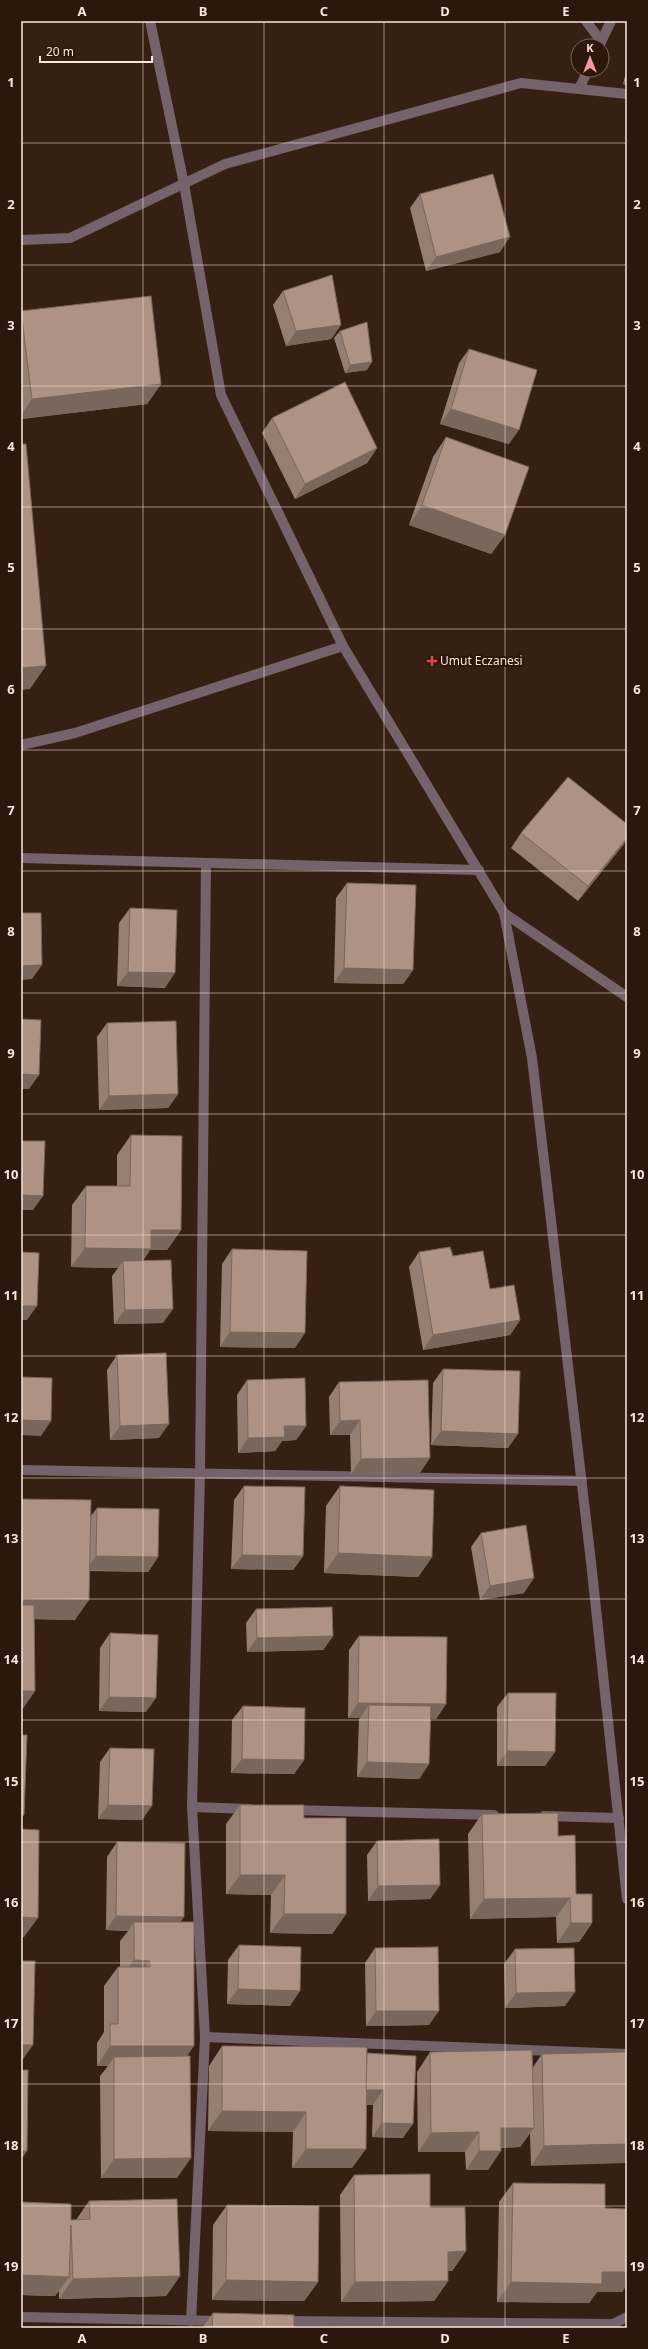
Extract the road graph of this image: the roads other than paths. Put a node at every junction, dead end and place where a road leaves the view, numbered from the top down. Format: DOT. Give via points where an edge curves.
graph roads {
  1 [pos="150,21"];
  2 [pos="586,21"];
  3 [pos="611,21"];
  4 [pos="596,38"];
  5 [pos="603,38"];
  6 [pos="584,78"];
  7 [pos="579,89"];
  8 [pos="627,94"];
  9 [pos="184,184"];
  10 [pos="21,240"];
  11 [pos="342,646"];
  12 [pos="21,745"];
  13 [pos="21,858"];
  14 [pos="206,863"];
  15 [pos="479,870"];
  16 [pos="504,913"];
  17 [pos="627,997"];
  18 [pos="21,1470"];
  19 [pos="200,1474"];
  20 [pos="582,1481"];
  21 [pos="192,1807"];
  22 [pos="263,1809"];
  23 [pos="279,1810"];
  24 [pos="508,1815"];
  25 [pos="532,1816"];
  26 [pos="618,1818"];
  27 [pos="627,1899"];
  28 [pos="205,2037"];
  29 [pos="627,2054"];
  30 [pos="21,2317"];
  31 [pos="627,2317"];
  32 [pos="191,2320"];
  33 [pos="230,2321"];
  34 [pos="270,2321"];
  1 -- 9 [label="street"];
  2 -- 4 [label="street"];
  3 -- 5 [label="street"];
  6 -- 7 [label="street"];
  7 -- 8 [label="street"];
  7 -- 9 [label="street" via="521,83 225,164"];
  9 -- 10 [label="street" via="70,238"];
  9 -- 11 [label="street" via="221,395"];
  11 -- 12 [label="street" via="75,733"];
  11 -- 15 [label="street"];
  13 -- 14 [label="street"];
  14 -- 15 [label="street"];
  14 -- 19 [label="street"];
  15 -- 16 [label="street"];
  16 -- 17 [label="street"];
  16 -- 20 [label="street" via="532,1058"];
  18 -- 19 [label="street"];
  19 -- 20 [label="street"];
  19 -- 21 [label="street"];
  20 -- 26 [label="street"];
  21 -- 22 [label="street"];
  21 -- 28 [label="street"];
  23 -- 24 [label="street"];
  25 -- 26 [label="street"];
  26 -- 27 [label="street"];
  28 -- 29 [label="street"];
  28 -- 32 [label="street"];
  30 -- 32 [label="street"];
  31 -- 34 [label="street" via="613,2324"];
  32 -- 33 [label="street"];
}
